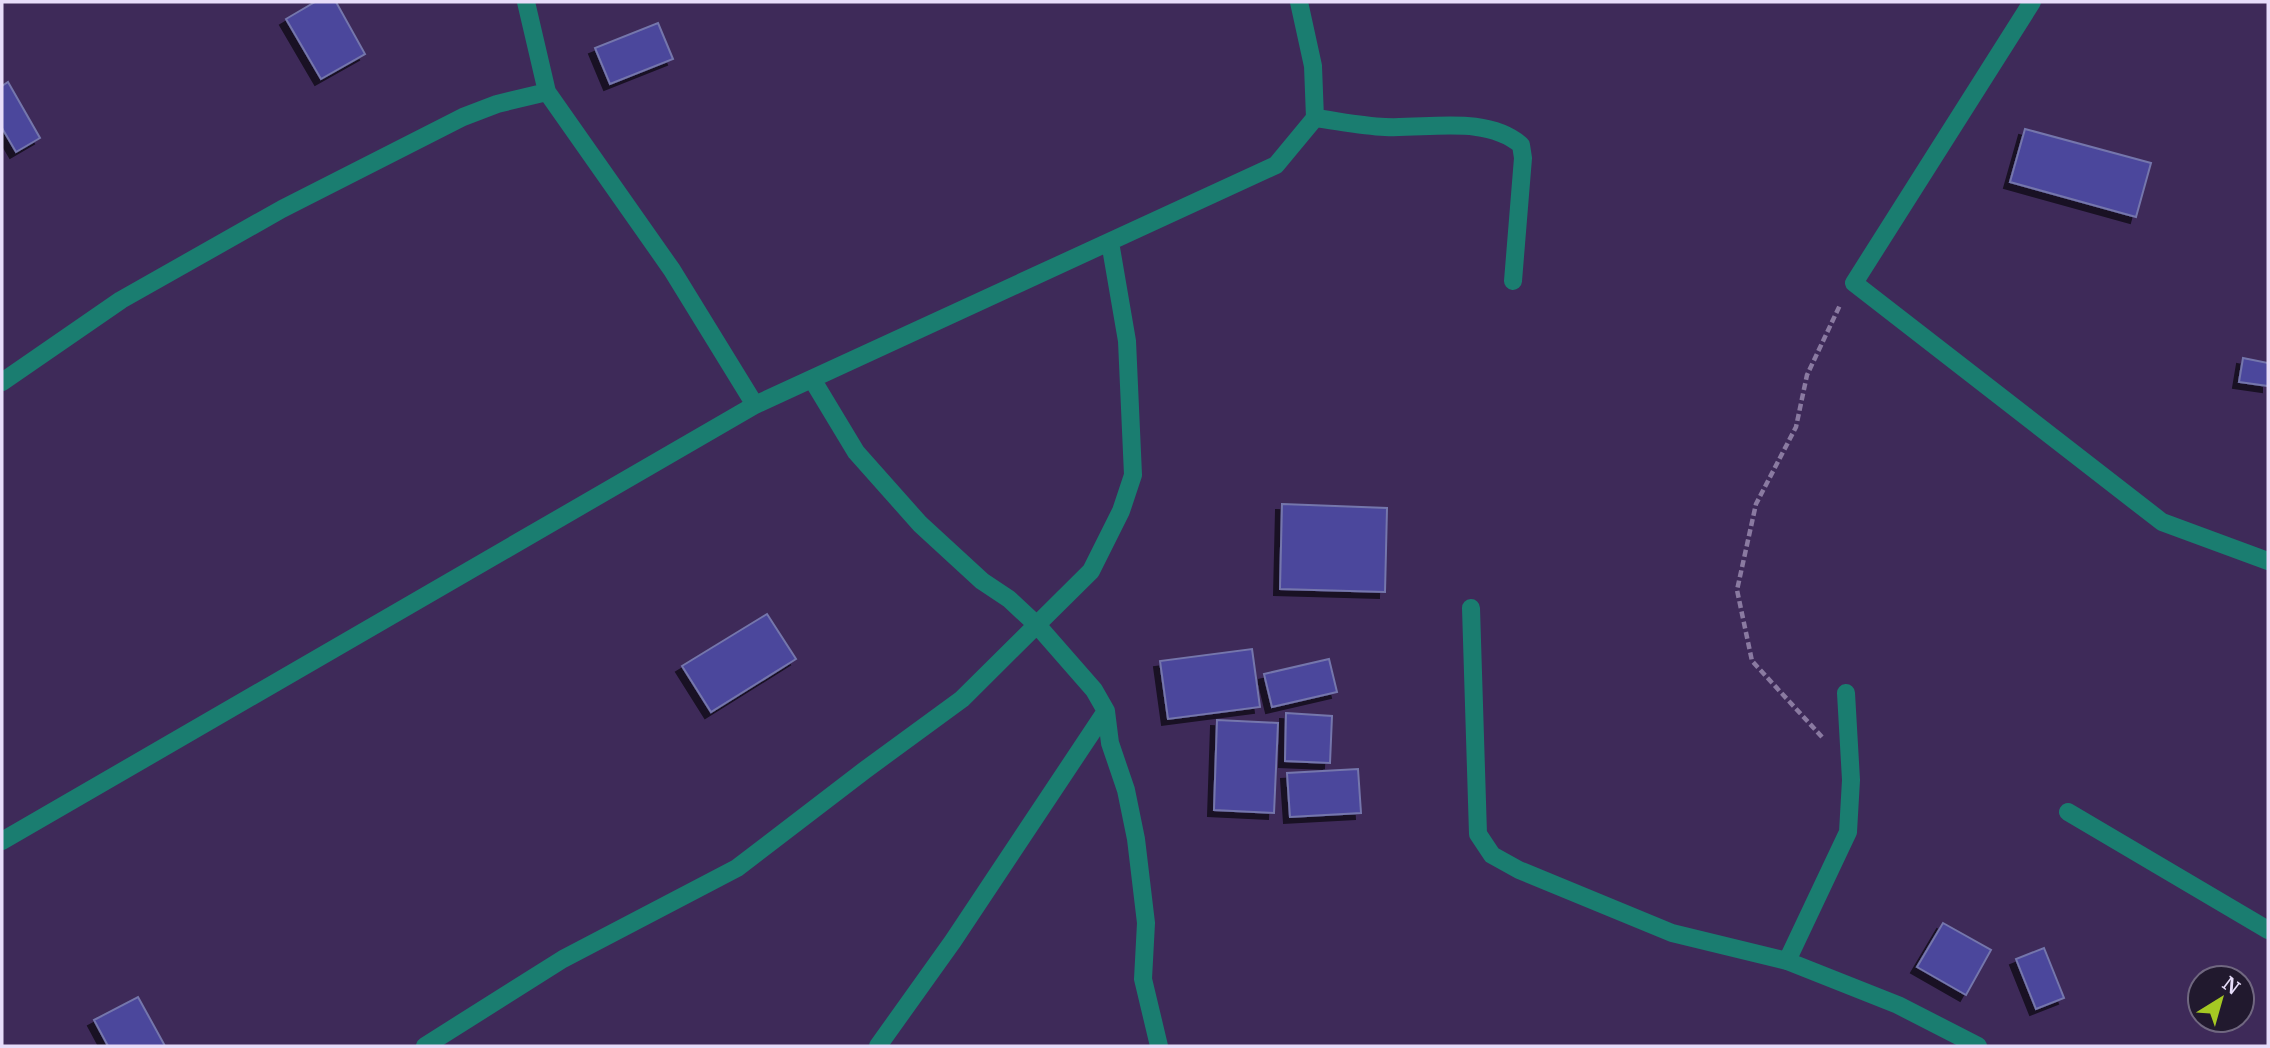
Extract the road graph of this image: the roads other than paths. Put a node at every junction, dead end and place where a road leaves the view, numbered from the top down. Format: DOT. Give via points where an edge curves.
graph roads {
  1 [pos="526,2"];
  2 [pos="1299,2"];
  3 [pos="2032,2"];
  4 [pos="547,92"];
  5 [pos="1315,118"];
  6 [pos="1110,242"];
  7 [pos="1513,281"];
  8 [pos="812,379"];
  9 [pos="2,382"];
  10 [pos="755,405"];
  11 [pos="2268,561"];
  12 [pos="1471,608"];
  13 [pos="1038,626"];
  14 [pos="1846,693"];
  15 [pos="1106,711"];
  16 [pos="2068,812"];
  17 [pos="2,841"];
  18 [pos="2268,930"];
  19 [pos="1787,961"];
  20 [pos="425,1046"];
  21 [pos="878,1046"];
  22 [pos="1159,1046"];
  23 [pos="1978,1046"];
  1 -- 4 [label="street"];
  2 -- 5 [label="street" via="1313,66"];
  3 -- 11 [label="street" via="1854,283 2162,522"];
  4 -- 9 [label="street" via="463,117 282,209 121,300"];
  4 -- 10 [label="street" via="672,270"];
  5 -- 6 [label="street" via="1276,165"];
  5 -- 7 [label="street" via="1382,127 1488,127 1507,133 1521,145 1523,158"];
  6 -- 8 [label="street"];
  6 -- 13 [label="street" via="1127,341 1133,475 1091,571"];
  8 -- 10 [label="street"];
  8 -- 13 [label="street" via="856,452 920,524"];
  10 -- 17 [label="street"];
  12 -- 19 [label="street" via="1478,834 1492,855 1672,933"];
  13 -- 15 [label="street" via="1094,690"];
  13 -- 20 [label="street" via="962,699 737,868 563,958"];
  14 -- 19 [label="street" via="1851,780 1848,832"];
  15 -- 21 [label="street"];
  15 -- 22 [label="street" via="1136,839 1146,923 1143,979"];
  16 -- 18 [label="street"];
  19 -- 23 [label="street" via="1898,1005"];
}
